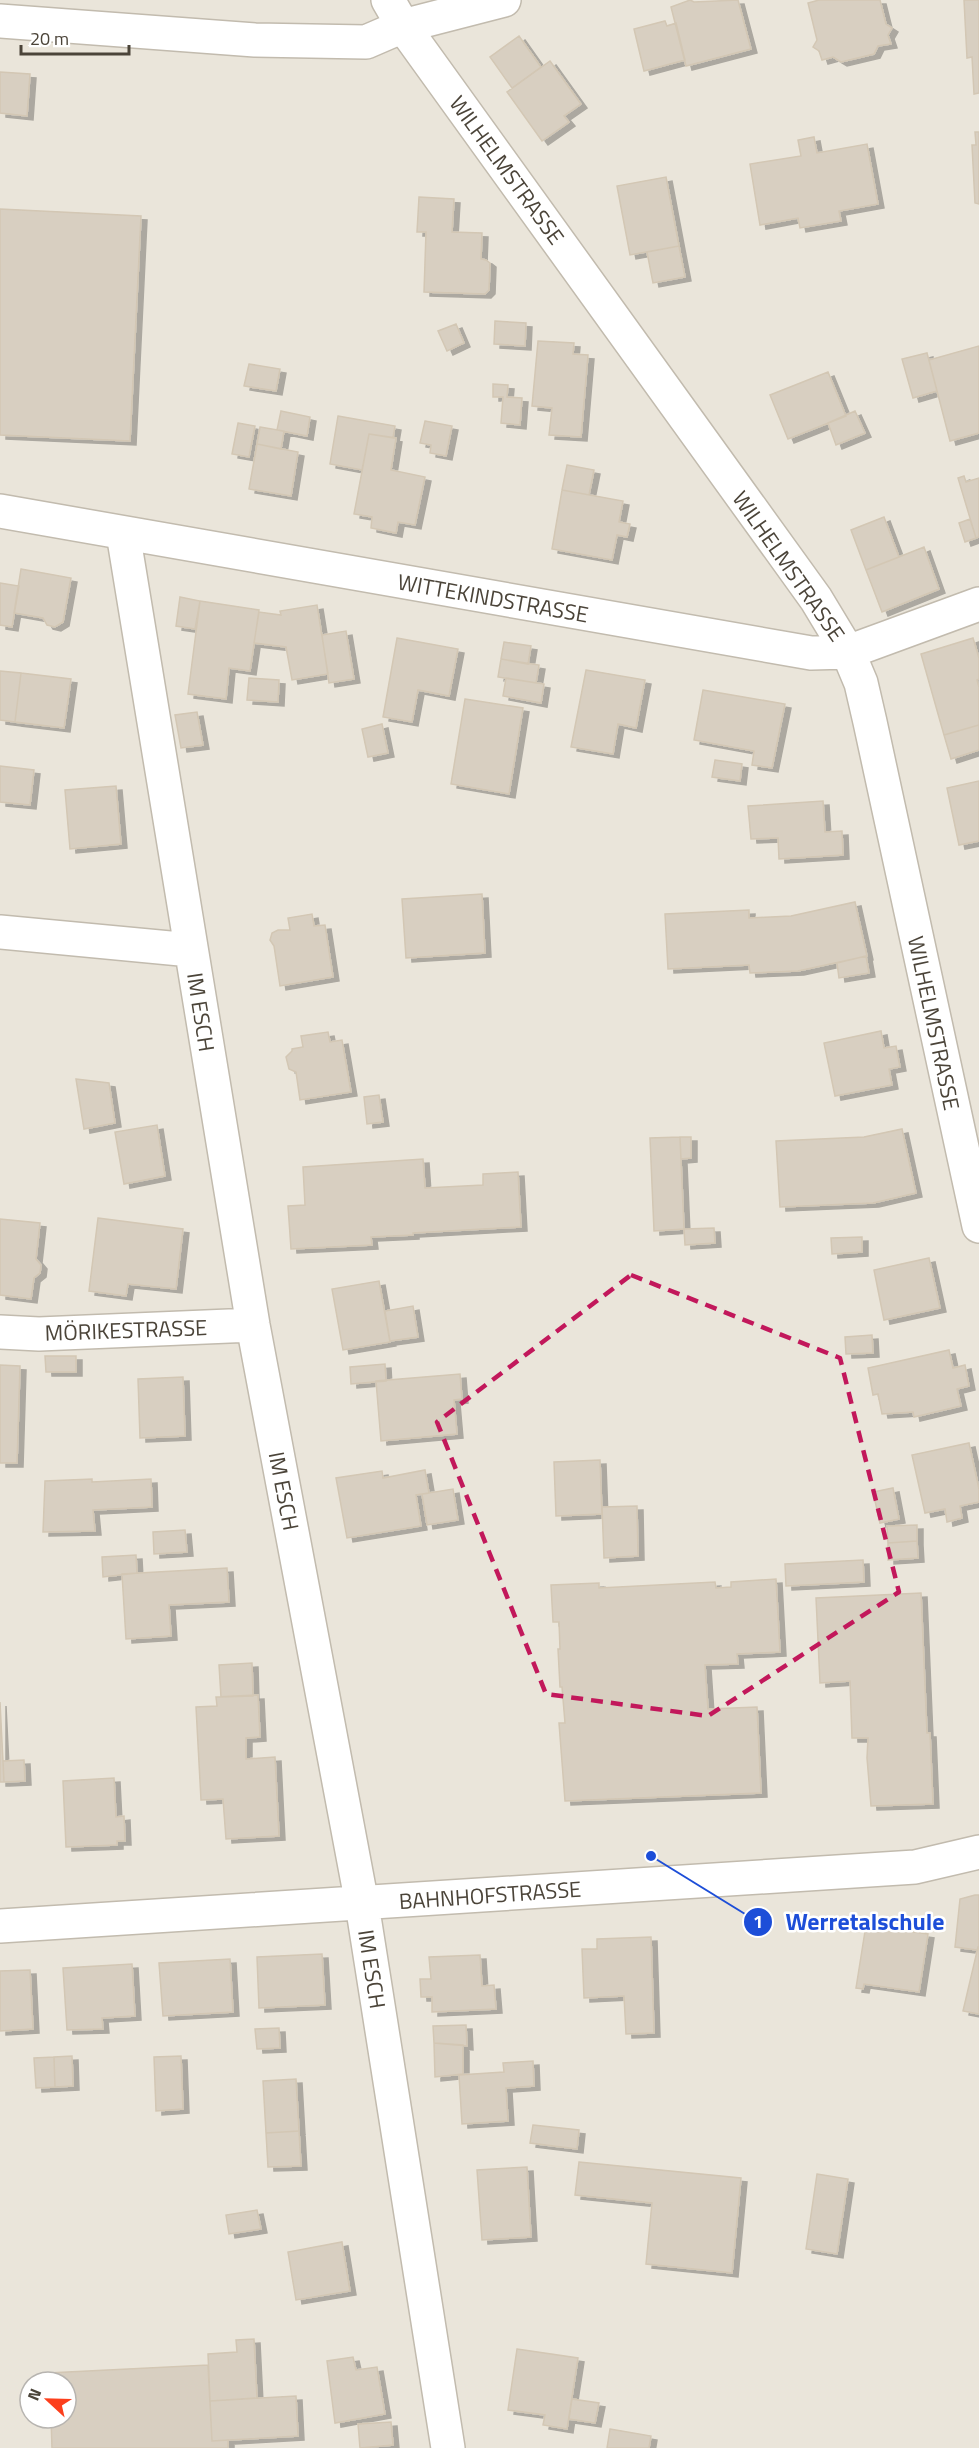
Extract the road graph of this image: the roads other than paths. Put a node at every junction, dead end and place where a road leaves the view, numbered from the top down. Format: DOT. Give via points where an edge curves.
graph roads {
  1 [pos="504,0"];
  2 [pos="396,13"];
  3 [pos="0,21"];
  4 [pos="0,511"];
  5 [pos="123,533"];
  6 [pos="979,604"];
  7 [pos="848,652"];
  8 [pos="0,932"];
  9 [pos="191,950"];
  10 [pos="979,1226"];
  11 [pos="253,1325"];
  12 [pos="0,1332"];
  13 [pos="979,1852"];
  14 [pos="362,1904"];
  15 [pos="0,1926"];
  16 [pos="448,2448"];
  1 -- 2 [label="street"];
  2 -- 3 [label="street" via="366,42 255,40"];
  2 -- 7 [label="street, WILHELMSTRASSE" via="816,599"];
  4 -- 5 [label="street, WITTEKINDSTRASSE"];
  5 -- 7 [label="street, WITTEKINDSTRASSE" via="811,653"];
  5 -- 9 [label="street, IM ESCH"];
  6 -- 7 [label="street, WITTEKINDSTRASSE"];
  7 -- 10 [label="street, WILHELMSTRASSE" via="868,712"];
  8 -- 9 [label="street"];
  9 -- 11 [label="street, IM ESCH"];
  11 -- 12 [label="street, MÖRIKESTRASSE" via="39,1334"];
  11 -- 14 [label="street, IM ESCH"];
  13 -- 14 [label="street, BAHNHOFSTRASSE" via="915,1867"];
  14 -- 15 [label="street, BAHNHOFSTRASSE"];
  14 -- 16 [label="street, IM ESCH"];
}
